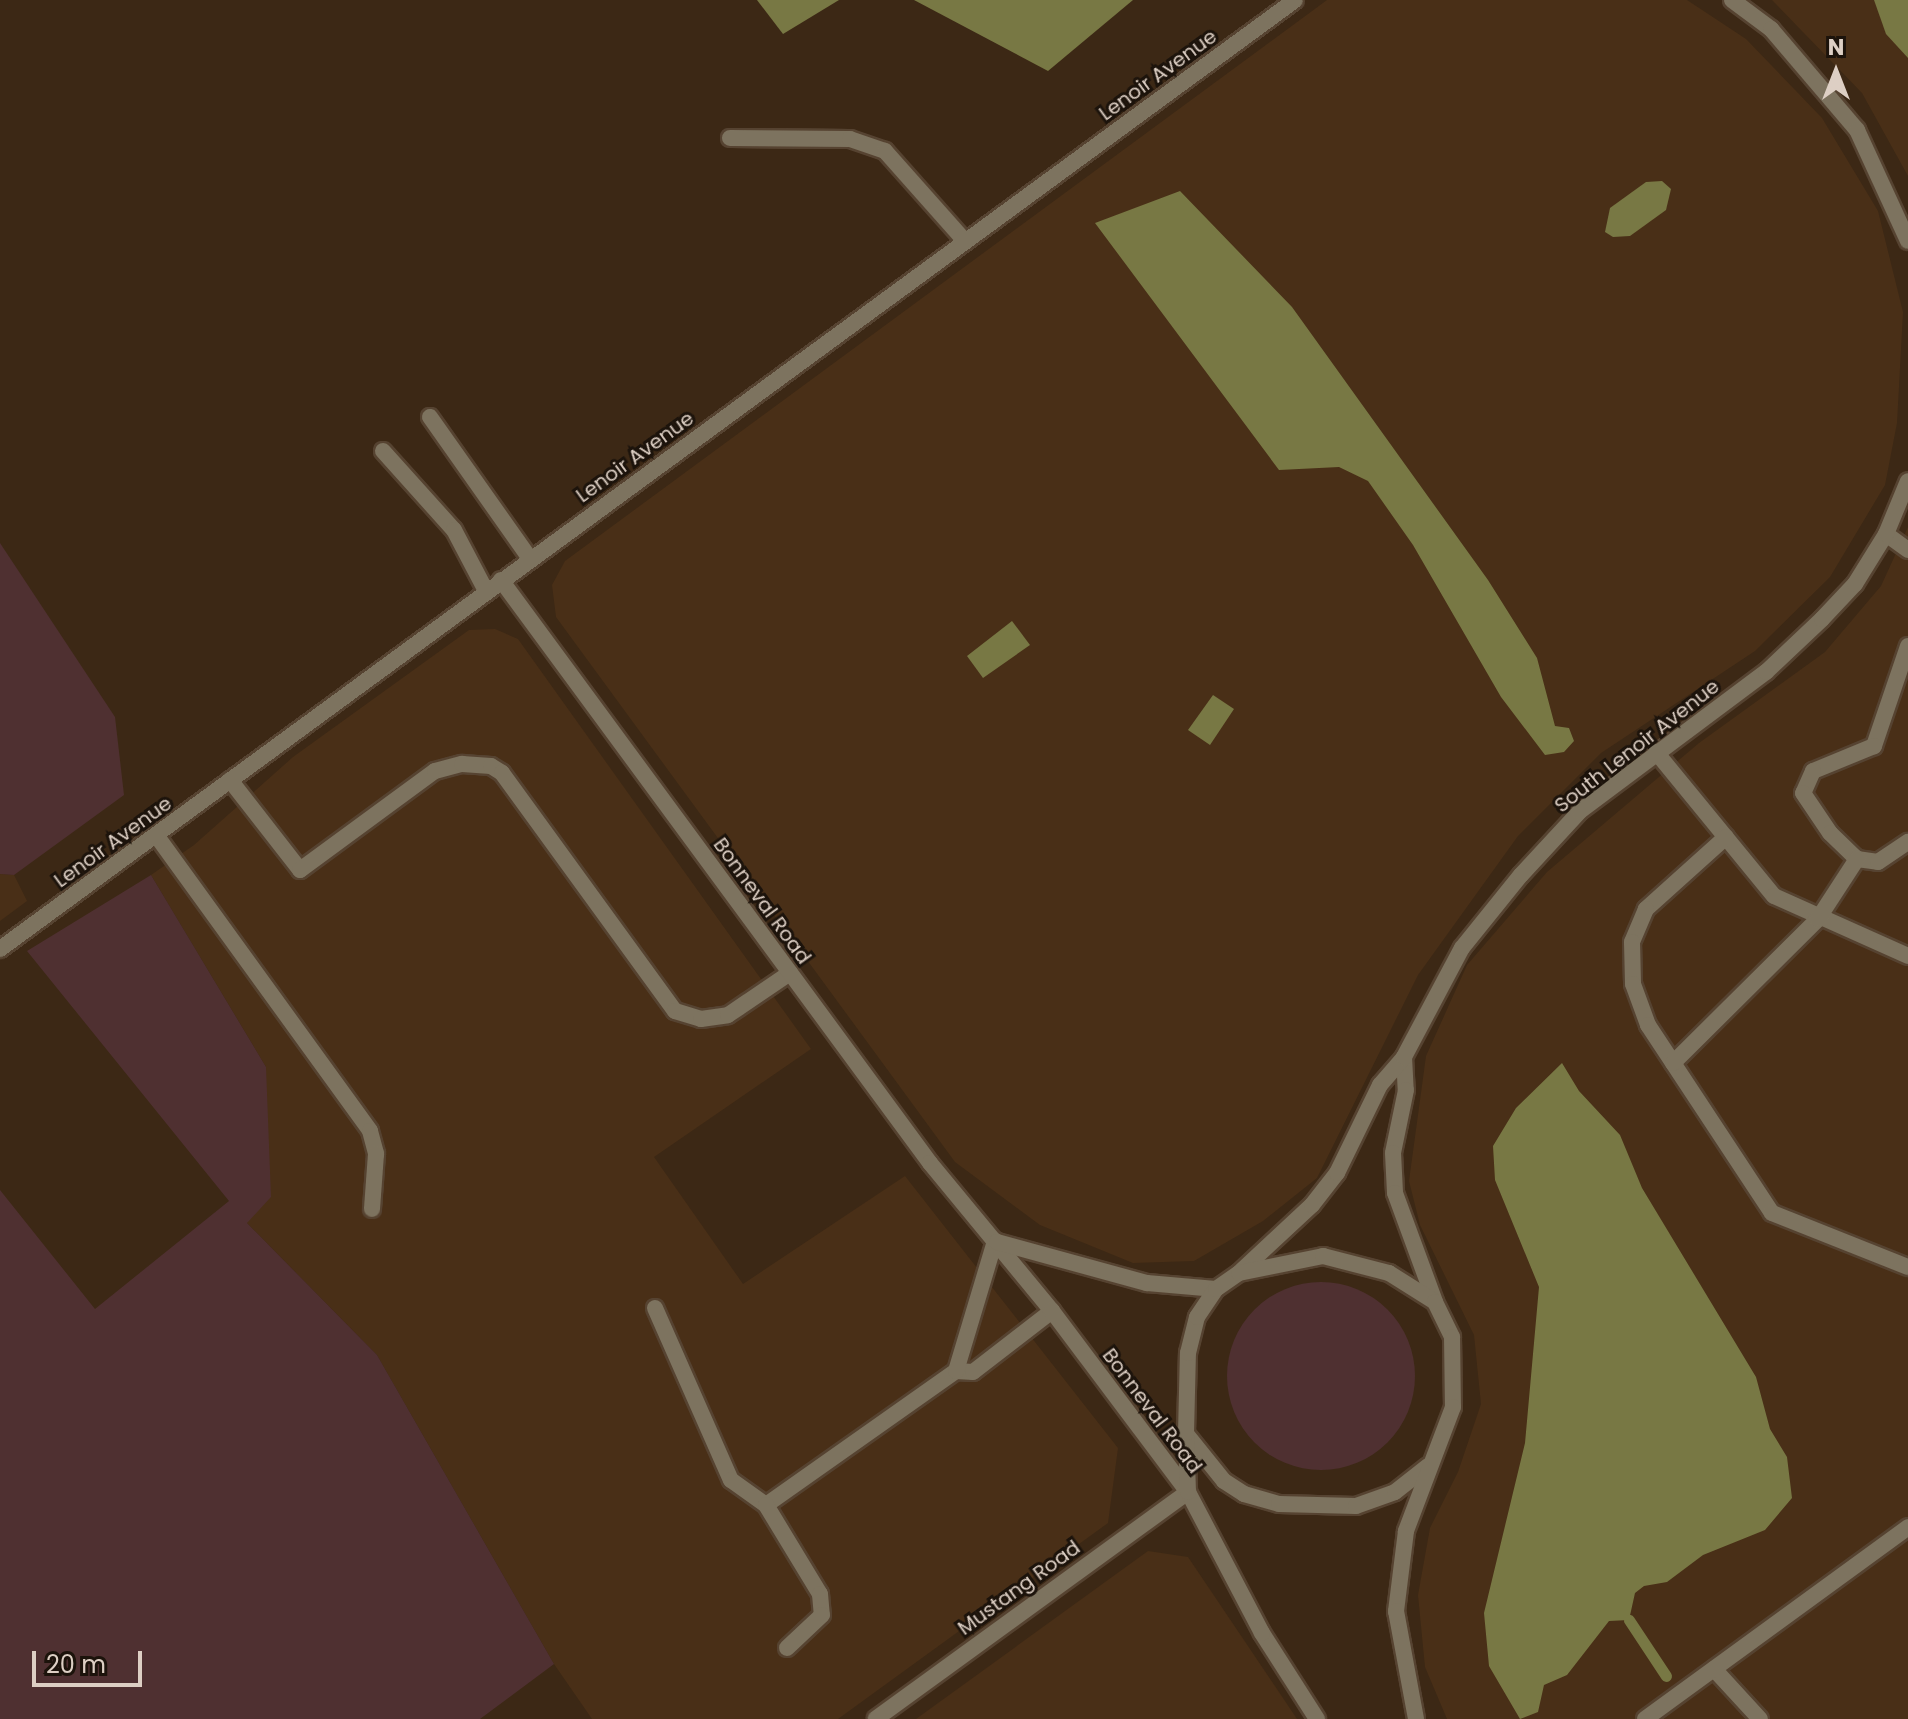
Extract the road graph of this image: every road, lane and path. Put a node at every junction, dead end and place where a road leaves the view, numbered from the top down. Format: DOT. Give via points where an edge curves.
graph roads {
  1 [pos="1295,0"];
  2 [pos="1732,0"];
  3 [pos="730,138"];
  4 [pos="965,241"];
  5 [pos="1908,241"];
  6 [pos="430,417"];
  7 [pos="383,451"];
  8 [pos="1908,481"];
  9 [pos="1886,534"];
  10 [pos="1908,550"];
  11 [pos="530,559"];
  12 [pos="501,580"];
  13 [pos="486,591"];
  14 [pos="1908,646"];
  15 [pos="1656,752"];
  16 [pos="230,780"];
  17 [pos="156,835"];
  18 [pos="1726,837"];
  19 [pos="1908,842"];
  20 [pos="1857,859"];
  21 [pos="1818,919"];
  22 [pos="0,949"];
  23 [pos="1908,956"];
  24 [pos="790,973"];
  25 [pos="1404,1057"];
  26 [pos="1673,1063"];
  27 [pos="372,1209"];
  28 [pos="995,1241"];
  29 [pos="1908,1267"];
  30 [pos="1239,1273"];
  31 [pos="1216,1289"];
  32 [pos="1435,1302"];
  33 [pos="655,1308"];
  34 [pos="1052,1311"];
  35 [pos="956,1371"];
  36 [pos="1186,1433"];
  37 [pos="1430,1465"];
  38 [pos="1188,1492"];
  39 [pos="766,1505"];
  40 [pos="1908,1527"];
  41 [pos="787,1648"];
  42 [pos="1714,1669"];
  43 [pos="876,1719"];
  44 [pos="1317,1719"];
  45 [pos="1416,1719"];
  46 [pos="1645,1719"];
  47 [pos="1760,1719"];
  1 -- 4 [label="street, Lenoir Avenue"];
  2 -- 5 [label="street" via="1771,29 1857,130"];
  3 -- 4 [label="street" via="850,139 885,151"];
  4 -- 11 [label="street, Lenoir Avenue"];
  6 -- 11 [label="street"];
  7 -- 13 [label="street" via="454,530"];
  8 -- 9 [label="street, South Lenoir Avenue"];
  9 -- 10 [label="street"];
  9 -- 15 [label="street, South Lenoir Avenue" via="1855,584 1811,630 1766,672"];
  11 -- 12 [label="street, Lenoir Avenue"];
  12 -- 13 [label="street, Lenoir Avenue"];
  12 -- 24 [label="street, Bonneval Road"];
  13 -- 16 [label="street, Lenoir Avenue"];
  14 -- 20 [label="street" via="1874,746 1813,771 1803,793 1830,833"];
  15 -- 18 [label="street"];
  15 -- 25 [label="street, South Lenoir Avenue" via="1580,811 1521,875 1462,948"];
  16 -- 17 [label="street, Lenoir Avenue"];
  16 -- 24 [label="street" via="300,870 435,771 462,764 491,766 502,773 675,1011 701,1019 728,1015"];
  17 -- 22 [label="street, Lenoir Avenue"];
  17 -- 27 [label="street" via="370,1131 376,1154"];
  18 -- 21 [label="street" via="1774,896"];
  18 -- 26 [label="street" via="1646,909 1632,942 1633,984 1648,1025"];
  19 -- 20 [label="street" via="1878,862"];
  20 -- 21 [label="street"];
  21 -- 23 [label="street"];
  21 -- 26 [label="street"];
  24 -- 28 [label="street, Bonneval Road"];
  25 -- 30 [label="street, South Lenoir Avenue" via="1380,1085 1337,1173 1321,1194"];
  25 -- 32 [label="street, South Lenoir Avenue" via="1406,1090 1393,1153 1395,1193"];
  26 -- 29 [label="street" via="1772,1213"];
  28 -- 31 [label="street" via="1058,1263 1147,1283"];
  28 -- 34 [label="street, Bonneval Road"];
  28 -- 35 [label="street"];
  30 -- 31 [label="street, Bonneval Road"];
  30 -- 32 [label="street, Bonneval Road" via="1323,1256 1389,1273"];
  31 -- 36 [label="street, Bonneval Road" via="1197,1317 1188,1353"];
  32 -- 37 [label="street" via="1452,1337 1453,1407"];
  33 -- 39 [label="street" via="731,1480"];
  34 -- 35 [label="street" via="973,1372"];
  34 -- 38 [label="street, Bonneval Road"];
  35 -- 39 [label="street"];
  36 -- 37 [label="street, Bonneval Road" via="1224,1481 1244,1494 1279,1504 1356,1506 1395,1492"];
  36 -- 38 [label="street, Bonneval Road"];
  37 -- 45 [label="street" via="1406,1531 1396,1611"];
  38 -- 43 [label="street, Mustang Road"];
  38 -- 44 [label="street, Bonneval Road" via="1262,1633"];
  39 -- 41 [label="street" via="820,1594 822,1615"];
  40 -- 42 [label="street"];
  42 -- 46 [label="street"];
  42 -- 47 [label="street"];
}
